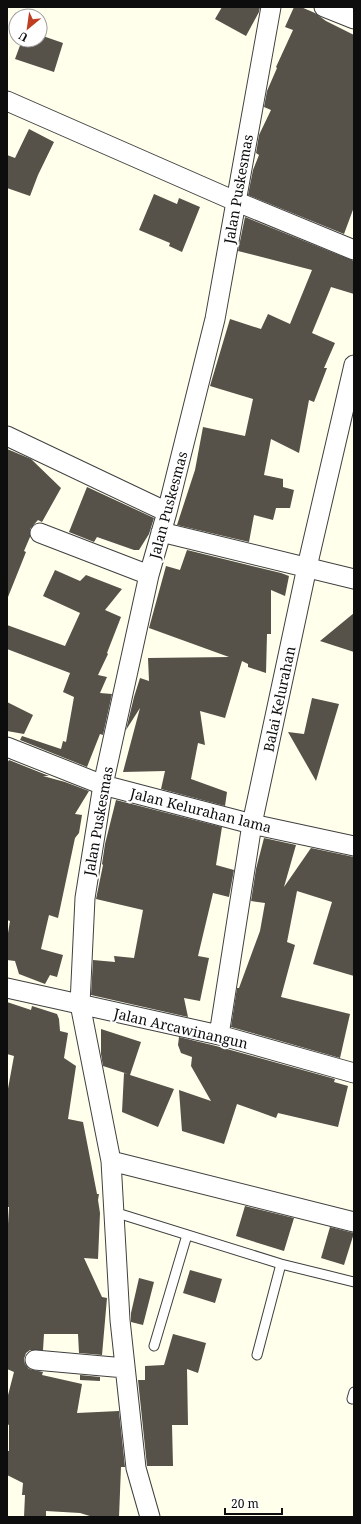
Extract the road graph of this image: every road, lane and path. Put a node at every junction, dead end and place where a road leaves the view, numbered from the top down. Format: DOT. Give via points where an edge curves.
graph roads {
  1 [pos="271,7"];
  2 [pos="324,7"];
  3 [pos="354,19"];
  4 [pos="7,101"];
  5 [pos="235,201"];
  6 [pos="354,250"];
  7 [pos="354,365"];
  8 [pos="7,436"];
  9 [pos="167,512"];
  10 [pos="161,532"];
  11 [pos="40,533"];
  12 [pos="307,567"];
  13 [pos="149,574"];
  14 [pos="354,579"];
  15 [pos="7,747"];
  16 [pos="103,785"];
  17 [pos="252,824"];
  18 [pos="354,846"];
  19 [pos="7,988"];
  20 [pos="80,1004"];
  21 [pos="219,1035"];
  22 [pos="353,1070"];
  23 [pos="111,1161"];
  24 [pos="114,1212"];
  25 [pos="354,1222"];
  26 [pos="187,1235"];
  27 [pos="281,1264"];
  28 [pos="354,1282"];
  29 [pos="154,1346"];
  30 [pos="256,1355"];
  31 [pos="35,1360"];
  32 [pos="125,1368"];
  33 [pos="150,1517"];
  1 -- 5 [label="street, Jalan Puskesmas"];
  2 -- 3 [label="street"];
  4 -- 5 [label="street"];
  5 -- 6 [label="street"];
  5 -- 9 [label="street, Jalan Puskesmas" via="215,319"];
  7 -- 12 [label="street, Balai Kelurahan"];
  8 -- 9 [label="street"];
  9 -- 10 [label="street, Jalan Puskesmas"];
  10 -- 12 [label="street"];
  10 -- 13 [label="street, Jalan Puskesmas"];
  11 -- 13 [label="street"];
  12 -- 14 [label="street"];
  12 -- 17 [label="street, Balai Kelurahan"];
  13 -- 16 [label="street, Jalan Puskesmas"];
  15 -- 16 [label="street, Jalan Kelurahan lama"];
  16 -- 17 [label="street, Jalan Kelurahan lama"];
  16 -- 20 [label="street, Jalan Puskesmas" via="85,898"];
  17 -- 18 [label="street, Jalan Kelurahan lama"];
  17 -- 21 [label="street, Balai Kelurahan"];
  19 -- 20 [label="street, Jalan Arcawinangun"];
  20 -- 21 [label="street, Jalan Arcawinangun"];
  20 -- 23 [label="street, Jalan Puskesmas"];
  21 -- 22 [label="street, Jalan Arcawinangun"];
  23 -- 24 [label="street, Jalan Puskesmas"];
  23 -- 25 [label="street"];
  24 -- 26 [label="lane"];
  24 -- 32 [label="street, Jalan Puskesmas"];
  26 -- 27 [label="lane"];
  26 -- 29 [label="lane"];
  27 -- 28 [label="lane"];
  27 -- 30 [label="lane"];
  31 -- 32 [label="street"];
  32 -- 33 [label="street, Jalan Puskesmas" via="136,1468"];
}
